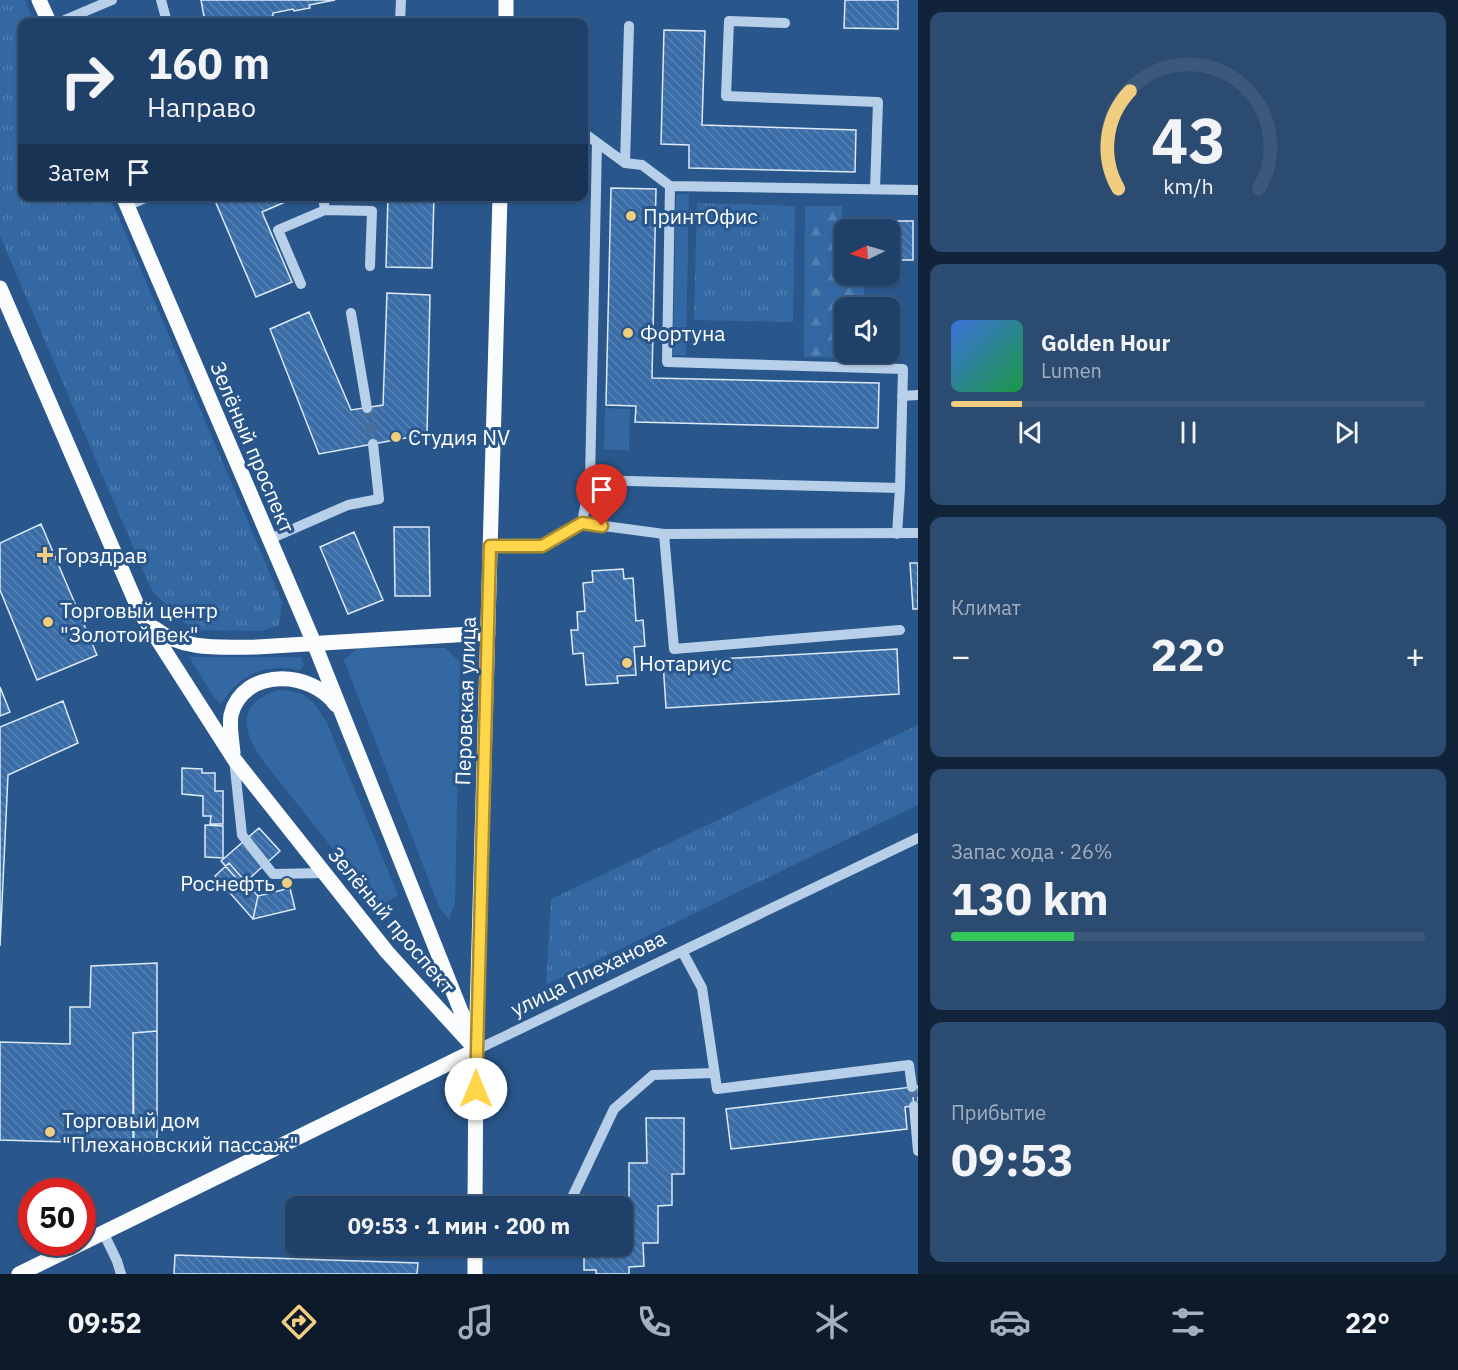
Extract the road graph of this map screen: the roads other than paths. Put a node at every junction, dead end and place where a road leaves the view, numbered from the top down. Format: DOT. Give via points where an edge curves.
graph roads {
  1 [pos="39,0"];
  2 [pos="112,0"];
  3 [pos="161,0"];
  4 [pos="401,0"];
  5 [pos="506,0"];
  6 [pos="47,18"];
  7 [pos="69,18"];
  8 [pos="166,18"];
  9 [pos="400,18"];
  10 [pos="506,18"];
  11 [pos="785,23"];
  12 [pos="629,26"];
  13 [pos="588,136"];
  14 [pos="597,143"];
  15 [pos="625,163"];
  16 [pos="670,186"];
  17 [pos="875,189"];
  18 [pos="918,190"];
  19 [pos="125,201"];
  20 [pos="324,201"];
  21 [pos="500,201"];
  22 [pos="325,210"];
  23 [pos="370,266"];
  24 [pos="301,284"];
  25 [pos="0,288"];
  26 [pos="351,313"];
  27 [pos="918,395"];
  28 [pos="902,396"];
  29 [pos="367,408"];
  30 [pos="373,444"];
  31 [pos="590,480"];
  32 [pos="900,488"];
  33 [pos="582,523"];
  34 [pos="918,533"];
  35 [pos="664,534"];
  36 [pos="897,534"];
  37 [pos="270,539"];
  38 [pos="490,546"];
  39 [pos="140,612"];
  40 [pos="900,630"];
  41 [pos="488,633"];
  42 [pos="314,643"];
  43 [pos="343,715"];
  44 [pos="234,759"];
  45 [pos="918,838"];
  46 [pos="324,873"];
  47 [pos="682,951"];
  48 [pos="476,1050"];
  49 [pos="914,1064"];
  50 [pos="714,1073"];
  51 [pos="912,1087"];
  52 [pos="914,1106"];
  53 [pos="918,1151"];
  54 [pos="475,1196"];
  55 [pos="573,1196"];
  56 [pos="104,1234"];
  57 [pos="475,1256"];
  58 [pos="19,1274"];
  59 [pos="121,1274"];
  60 [pos="475,1274"];
  1 -- 6 [label="main road"];
  2 -- 7 [label="street"];
  3 -- 8 [label="street"];
  4 -- 9 [label="street"];
  5 -- 10 [label="main road"];
  11 -- 17 [label="street" via="729,21 726,96 878,102"];
  12 -- 15 [label="street"];
  13 -- 14 [label="street"];
  14 -- 15 [label="street"];
  14 -- 31 [label="street"];
  15 -- 16 [label="street" via="642,165"];
  16 -- 17 [label="street"];
  16 -- 28 [label="street" via="667,362 903,369"];
  17 -- 18 [label="street"];
  19 -- 37 [label="main road, Зелёный проспект"];
  20 -- 22 [label="street"];
  21 -- 38 [label="main road, Перовская улица"];
  22 -- 23 [label="street" via="372,212"];
  22 -- 24 [label="street" via="278,230"];
  25 -- 39 [label="main road, Зелёный проспект"];
  26 -- 29 [label="street"];
  27 -- 28 [label="street"];
  28 -- 32 [label="street"];
  30 -- 37 [label="street" via="379,499 348,505"];
  31 -- 32 [label="street"];
  31 -- 33 [label="street"];
  32 -- 36 [label="street"];
  33 -- 35 [label="street"];
  33 -- 38 [label="street" via="542,546"];
  34 -- 36 [label="street"];
  35 -- 36 [label="street"];
  35 -- 40 [label="street" via="674,649"];
  37 -- 42 [label="main road, Зелёный проспект"];
  38 -- 41 [label="main road, Перовская улица"];
  39 -- 42 [label="main road" via="158,631 179,643 219,647"];
  39 -- 44 [label="main road, Зелёный проспект"];
  41 -- 42 [label="main road"];
  41 -- 48 [label="main road, Перовская улица"];
  42 -- 43 [label="main road, Зелёный проспект"];
  43 -- 44 [label="main road, Зелёный проспект" via="332,699 314,687 281,678 264,681 249,688 237,701 231,716"];
  43 -- 48 [label="main road, Зелёный проспект"];
  44 -- 46 [label="main road, Зелёный проспект"];
  44 -- 46 [label="street" via="242,835 273,874"];
  45 -- 47 [label="street, улица Плеханова"];
  46 -- 48 [label="main road, Зелёный проспект" via="398,964"];
  47 -- 48 [label="street, улица Плеханова"];
  47 -- 50 [label="street" via="702,988"];
  48 -- 54 [label="main road, Перовская улица"];
  48 -- 56 [label="main road, улица Плеханова"];
  49 -- 50 [label="street" via="717,1089"];
  49 -- 51 [label="street"];
  50 -- 55 [label="street" via="653,1075 614,1109"];
  52 -- 53 [label="street"];
  56 -- 58 [label="main road, улица Плеханова"];
  56 -- 59 [label="street"];
  57 -- 60 [label="main road"];
}
